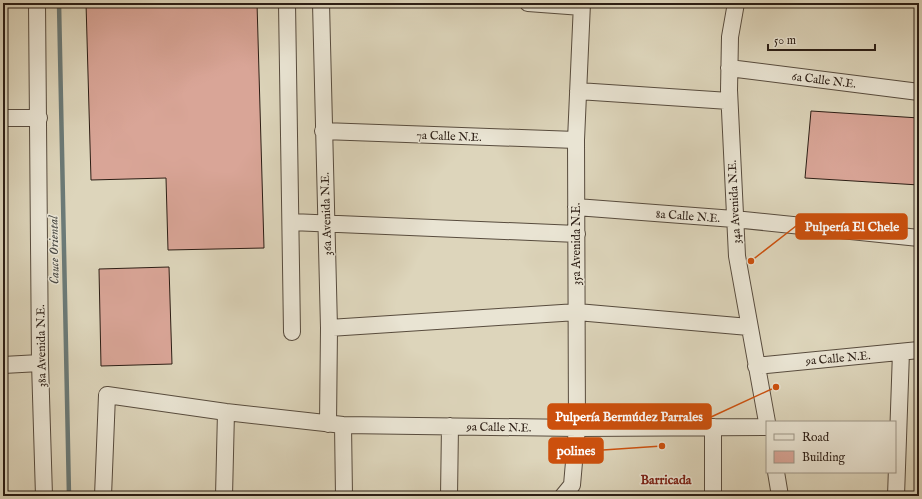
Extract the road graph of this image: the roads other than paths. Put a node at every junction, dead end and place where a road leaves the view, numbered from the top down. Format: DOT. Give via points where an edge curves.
graph roads {
  1 [pos="37,3"];
  2 [pos="287,3"];
  3 [pos="321,3"];
  4 [pos="528,3"];
  5 [pos="736,3"];
  6 [pos="582,5"];
  7 [pos="729,68"];
  8 [pos="578,91"];
  9 [pos="919,92"];
  10 [pos="729,101"];
  11 [pos="3,118"];
  12 [pos="39,118"];
  13 [pos="323,131"];
  14 [pos="576,140"];
  15 [pos="576,207"];
  16 [pos="734,219"];
  17 [pos="291,222"];
  18 [pos="326,222"];
  19 [pos="576,234"];
  20 [pos="919,238"];
  21 [pos="577,312"];
  22 [pos="749,327"];
  23 [pos="329,328"];
  24 [pos="292,332"];
  25 [pos="919,350"];
  26 [pos="901,352"];
  27 [pos="40,363"];
  28 [pos="3,364"];
  29 [pos="756,366"];
  30 [pos="226,412"];
  31 [pos="767,421"];
  32 [pos="336,425"];
  33 [pos="450,426"];
  34 [pos="713,427"];
  35 [pos="766,427"];
  36 [pos="577,428"];
  37 [pos="776,473"];
  38 [pos="568,490"];
  39 [pos="44,496"];
  40 [pos="103,496"];
  41 [pos="224,496"];
  42 [pos="344,496"];
  43 [pos="449,496"];
  44 [pos="713,496"];
  45 [pos="780,496"];
  46 [pos="896,496"];
  1 -- 12 [label="street, 38a Avenida N.E."];
  2 -- 17 [label="street"];
  3 -- 13 [label="street, 36a Avenida N.E."];
  4 -- 6 [label="street"];
  5 -- 7 [label="street, 34a Avenida N.E." via="730,38"];
  6 -- 8 [label="street, 35a Avenida N.E."];
  7 -- 9 [label="street, 6a Calle N.E."];
  7 -- 10 [label="street, 34a Avenida N.E."];
  8 -- 10 [label="street"];
  8 -- 14 [label="street, 35a Avenida N.E."];
  10 -- 16 [label="street, 34a Avenida N.E."];
  11 -- 12 [label="street"];
  12 -- 27 [label="street, 38a Avenida N.E."];
  13 -- 14 [label="street, 7a Calle N.E."];
  13 -- 18 [label="street, 36a Avenida N.E."];
  14 -- 15 [label="street, 35a Avenida N.E."];
  15 -- 16 [label="street, 8a Calle N.E."];
  15 -- 19 [label="street, 35a Avenida N.E."];
  16 -- 20 [label="street, 8a Calle N.E."];
  16 -- 22 [label="street, 34a Avenida N.E." via="737,256"];
  17 -- 18 [label="street"];
  17 -- 24 [label="street"];
  18 -- 19 [label="street"];
  18 -- 23 [label="street, 36a Avenida N.E."];
  19 -- 21 [label="street, 35a Avenida N.E."];
  21 -- 22 [label="street"];
  21 -- 23 [label="street"];
  21 -- 36 [label="street, 35a Avenida N.E."];
  22 -- 29 [label="street, 34a Avenida N.E."];
  23 -- 32 [label="street, 36a Avenida N.E."];
  25 -- 26 [label="street, 9a Calle N.E."];
  26 -- 29 [label="street, 9a Calle N.E."];
  26 -- 46 [label="street"];
  27 -- 28 [label="street"];
  27 -- 39 [label="street, 38a Avenida N.E."];
  29 -- 31 [label="street, 34a Avenida N.E."];
  30 -- 32 [label="street, 9a Calle N.E."];
  30 -- 40 [label="street, 9a Calle N.E." via="107,395"];
  30 -- 41 [label="street"];
  32 -- 33 [label="street, 9a Calle N.E."];
  32 -- 42 [label="street, 36a Avenida N.E."];
  33 -- 36 [label="street, 9a Calle N.E."];
  33 -- 43 [label="street"];
  34 -- 35 [label="street, 9a Calle N.E."];
  34 -- 36 [label="street, 9a Calle N.E."];
  34 -- 44 [label="street"];
  36 -- 38 [label="street, 35a Avenida N.E."];
  37 -- 45 [label="street"];
}
